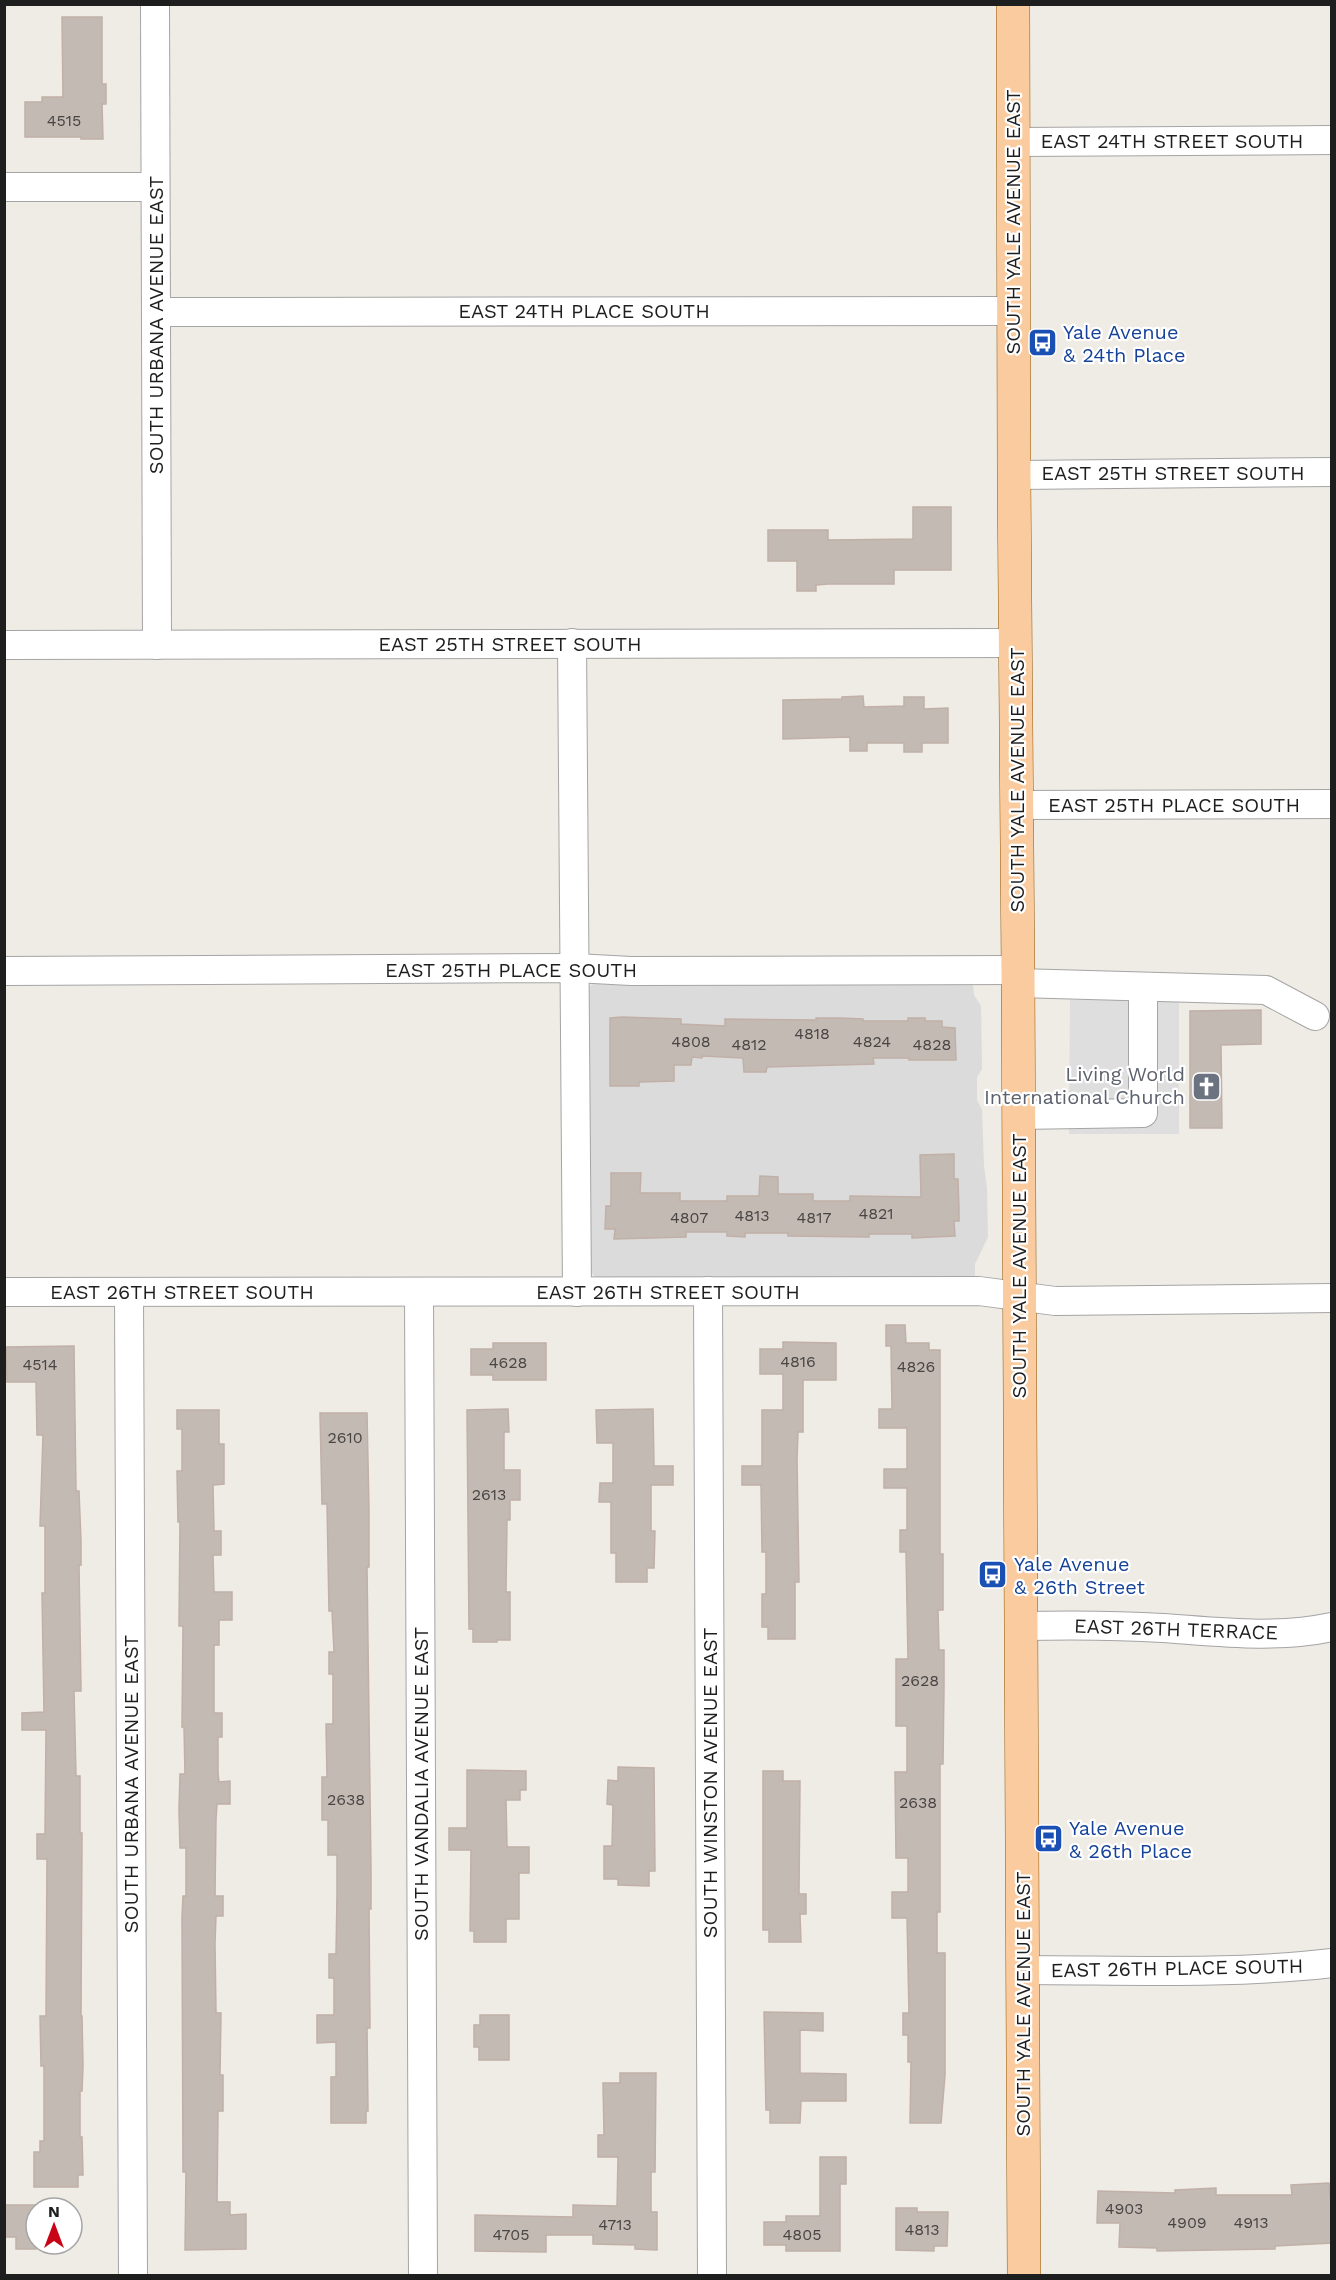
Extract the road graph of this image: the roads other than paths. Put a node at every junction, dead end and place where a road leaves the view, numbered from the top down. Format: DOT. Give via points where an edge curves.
graph roads {
  1 [pos="155,4"];
  2 [pos="1013,4"];
  3 [pos="1332,140"];
  4 [pos="1013,142"];
  5 [pos="155,187"];
  6 [pos="4,188"];
  7 [pos="1013,311"];
  8 [pos="156,312"];
  9 [pos="1332,472"];
  10 [pos="1014,475"];
  11 [pos="572,643"];
  12 [pos="1016,643"];
  13 [pos="4,645"];
  14 [pos="157,645"];
  15 [pos="1332,804"];
  16 [pos="1017,805"];
  17 [pos="575,968"];
  18 [pos="4,971"];
  19 [pos="1018,976"];
  20 [pos="1143,987"];
  21 [pos="1315,1016"];
  22 [pos="1019,1115"];
  23 [pos="708,1291"];
  24 [pos="4,1292"];
  25 [pos="129,1292"];
  26 [pos="419,1292"];
  27 [pos="577,1292"];
  28 [pos="1020,1296"];
  29 [pos="1332,1299"];
  30 [pos="1021,1626"];
  31 [pos="1332,1628"];
  32 [pos="1332,1963"];
  33 [pos="1022,1971"];
  34 [pos="133,2276"];
  35 [pos="423,2276"];
  36 [pos="712,2276"];
  37 [pos="1024,2276"];
  1 -- 5 [label="street, SOUTH URBANA AVENUE EAST"];
  2 -- 4 [label="main road, SOUTH YALE AVENUE EAST"];
  3 -- 4 [label="street, EAST 24TH STREET SOUTH"];
  4 -- 7 [label="main road, SOUTH YALE AVENUE EAST"];
  5 -- 6 [label="street"];
  5 -- 8 [label="street, SOUTH URBANA AVENUE EAST"];
  7 -- 8 [label="street, EAST 24TH PLACE SOUTH"];
  7 -- 10 [label="main road, SOUTH YALE AVENUE EAST"];
  8 -- 14 [label="street, SOUTH URBANA AVENUE EAST"];
  9 -- 10 [label="street, EAST 25TH STREET SOUTH"];
  10 -- 12 [label="main road, SOUTH YALE AVENUE EAST"];
  11 -- 12 [label="street, EAST 25TH STREET SOUTH"];
  11 -- 14 [label="street, EAST 25TH STREET SOUTH"];
  11 -- 17 [label="street"];
  12 -- 16 [label="main road, SOUTH YALE AVENUE EAST"];
  13 -- 14 [label="street, EAST 25TH STREET SOUTH"];
  15 -- 16 [label="street, EAST 25TH PLACE SOUTH"];
  16 -- 19 [label="main road, SOUTH YALE AVENUE EAST"];
  17 -- 18 [label="street, EAST 25TH PLACE SOUTH"];
  17 -- 19 [label="street, EAST 25TH PLACE SOUTH"];
  17 -- 27 [label="street"];
  19 -- 20 [label="street, EAST 25TH PLACE SOUTH"];
  19 -- 22 [label="main road, SOUTH YALE AVENUE EAST"];
  20 -- 21 [label="street, EAST 25TH PLACE SOUTH" via="1266,990"];
  20 -- 22 [label="street" via="1143,1113"];
  22 -- 28 [label="main road, SOUTH YALE AVENUE EAST"];
  23 -- 27 [label="street, EAST 26TH STREET SOUTH"];
  23 -- 28 [label="street, EAST 26TH STREET SOUTH" via="979,1291"];
  23 -- 36 [label="street, SOUTH WINSTON AVENUE EAST"];
  24 -- 25 [label="street, EAST 26TH STREET SOUTH"];
  25 -- 26 [label="street, EAST 26TH STREET SOUTH"];
  25 -- 34 [label="street, SOUTH URBANA AVENUE EAST"];
  26 -- 27 [label="street, EAST 26TH STREET SOUTH"];
  26 -- 35 [label="street, SOUTH VANDALIA AVENUE EAST"];
  28 -- 29 [label="street, EAST 26TH STREET SOUTH" via="1055,1300"];
  28 -- 30 [label="main road, SOUTH YALE AVENUE EAST"];
  30 -- 31 [label="street, EAST 26TH TERRACE" via="1263,1634"];
  30 -- 33 [label="main road, SOUTH YALE AVENUE EAST"];
  32 -- 33 [label="street, EAST 26TH PLACE SOUTH" via="1230,1970"];
  33 -- 37 [label="main road, SOUTH YALE AVENUE EAST"];
}
